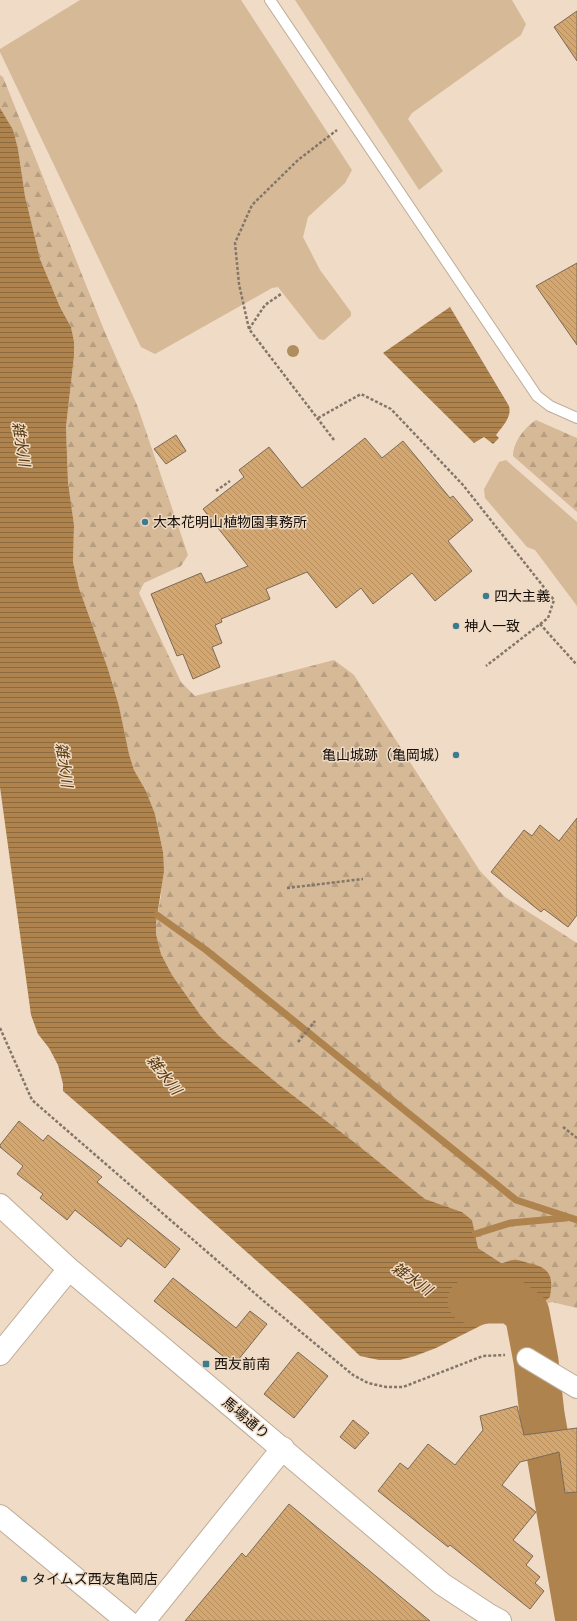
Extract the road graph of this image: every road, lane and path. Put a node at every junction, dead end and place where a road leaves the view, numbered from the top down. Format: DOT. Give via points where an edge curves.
graph roads {
  1 [pos="270,0"];
  2 [pos="350,120"];
  3 [pos="280,294"];
  4 [pos="249,329"];
  5 [pos="318,418"];
  6 [pos="577,418"];
  7 [pos="334,440"];
  8 [pos="230,481"];
  9 [pos="216,491"];
  10 [pos="540,624"];
  11 [pos="577,665"];
  12 [pos="486,666"];
  13 [pos="362,878"];
  14 [pos="288,888"];
  15 [pos="315,1021"];
  16 [pos="0,1028"];
  17 [pos="298,1042"];
  18 [pos="563,1127"];
  19 [pos="577,1138"];
  20 [pos="0,1204"];
  21 [pos="69,1269"];
  22 [pos="0,1354"];
  23 [pos="527,1358"];
  24 [pos="577,1388"];
  25 [pos="283,1448"];
  26 [pos="0,1516"];
  27 [pos="491,1619"];
  28 [pos="128,1621"];
  29 [pos="144,1621"];
  1 -- 2 [label="lane"];
  2 -- 4 [label="path" via="298,160 252,205 235,243 238,284"];
  2 -- 6 [label="lane" via="537,396 550,406"];
  3 -- 4 [label="path" via="265,305"];
  4 -- 5 [label="path"];
  5 -- 7 [label="path"];
  5 -- 10 [label="path" via="361,394 391,409 463,485 554,600 548,618"];
  8 -- 9 [label="path"];
  10 -- 11 [label="path"];
  10 -- 12 [label="path"];
  13 -- 14 [label="path"];
  15 -- 17 [label="path"];
  16 -- 23 [label="path" via="32,1100 353,1375 368,1383 403,1387 483,1356 509,1355"];
  18 -- 19 [label="path"];
  20 -- 21 [label="street, 馬場通り"];
  21 -- 22 [label="street"];
  21 -- 25 [label="street, 馬場通り"];
  23 -- 24 [label="street"];
  25 -- 27 [label="street, 馬場通り" via="442,1584"];
  25 -- 29 [label="street"];
  26 -- 28 [label="street"];
}
